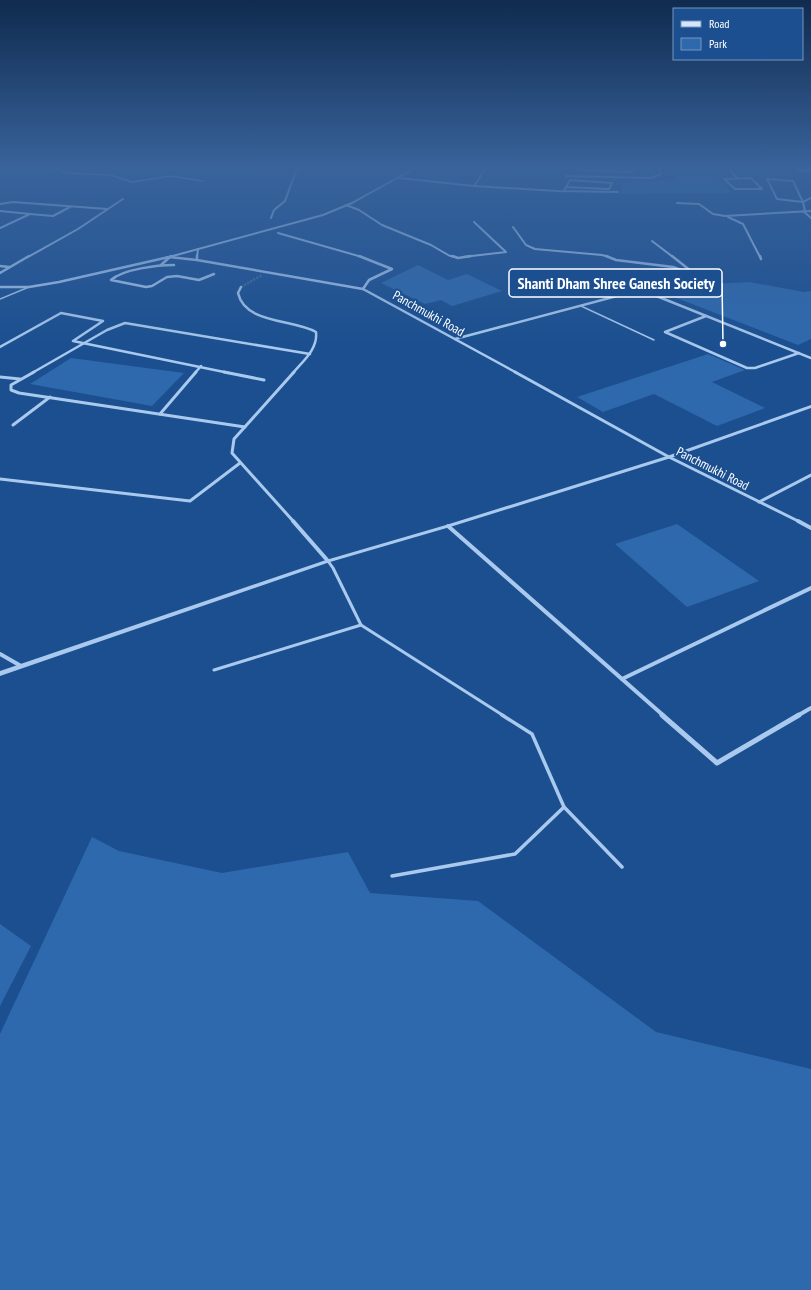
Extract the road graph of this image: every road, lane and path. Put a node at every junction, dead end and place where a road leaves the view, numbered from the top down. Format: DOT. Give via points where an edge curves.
graph roads {
  1 [pos="81,228"];
  2 [pos="274,228"];
  3 [pos="390,228"];
  4 [pos="481,228"];
  5 [pos="515,228"];
  6 [pos="745,228"];
  7 [pos="278,233"];
  8 [pos="652,241"];
  9 [pos="198,249"];
  10 [pos="169,257"];
  11 [pos="761,259"];
  12 [pos="197,260"];
  13 [pos="161,265"];
  14 [pos="174,265"];
  15 [pos="0,266"];
  16 [pos="10,267"];
  17 [pos="0,272"];
  18 [pos="266,273"];
  19 [pos="214,274"];
  20 [pos="262,275"];
  21 [pos="689,277"];
  22 [pos="0,287"];
  23 [pos="29,287"];
  24 [pos="241,288"];
  25 [pos="363,289"];
  26 [pos="639,289"];
  27 [pos="0,299"];
  28 [pos="581,306"];
  29 [pos="706,316"];
  30 [pos="455,339"];
  31 [pos="654,340"];
  32 [pos="84,343"];
  33 [pos="0,347"];
  34 [pos="799,353"];
  35 [pos="310,354"];
  36 [pos="811,358"];
  37 [pos="201,366"];
  38 [pos="0,377"];
  39 [pos="20,379"];
  40 [pos="264,380"];
  41 [pos="50,398"];
  42 [pos="811,406"];
  43 [pos="160,414"];
  44 [pos="13,425"];
  45 [pos="245,427"];
  46 [pos="669,457"];
  47 [pos="240,463"];
  48 [pos="811,475"];
  49 [pos="0,478"];
  50 [pos="759,502"];
  51 [pos="448,526"];
  52 [pos="811,528"];
  53 [pos="328,561"];
  54 [pos="811,588"];
  55 [pos="361,625"];
  56 [pos="0,654"];
  57 [pos="21,666"];
  58 [pos="214,670"];
  59 [pos="0,674"];
  60 [pos="622,679"];
  61 [pos="811,708"];
  62 [pos="564,807"];
  63 [pos="622,867"];
  64 [pos="392,876"];
  1 -- 16 [label="street"];
  2 -- 9 [label="street"];
  3 -- 4 [label="street" via="431,245 450,256 467,257 506,252"];
  5 -- 21 [label="street" via="526,245 535,250 602,255 616,260 673,267"];
  6 -- 11 [label="street"];
  7 -- 25 [label="street" via="371,260 392,269 369,280"];
  8 -- 21 [label="street" via="696,273"];
  9 -- 10 [label="street"];
  9 -- 12 [label="street"];
  10 -- 12 [label="street, Panchmukhi Road"];
  10 -- 13 [label="street"];
  10 -- 23 [label="street, Panchmukhi Road"];
  12 -- 18 [label="street, Panchmukhi Road"];
  13 -- 14 [label="street"];
  13 -- 19 [label="street" via="136,269 111,280 146,287 168,277 199,280"];
  15 -- 16 [label="street"];
  16 -- 17 [label="street"];
  18 -- 20 [label="street"];
  18 -- 25 [label="street, Panchmukhi Road"];
  21 -- 26 [label="street"];
  22 -- 23 [label="street, Panchmukhi Road"];
  23 -- 27 [label="lane"];
  24 -- 35 [label="street" via="239,298 247,309 316,332 317,339"];
  25 -- 30 [label="street, Panchmukhi Road"];
  26 -- 28 [label="street"];
  26 -- 29 [label="street"];
  28 -- 30 [label="street"];
  28 -- 31 [label="lane"];
  29 -- 34 [label="street"];
  29 -- 34 [label="street" via="665,332 747,368 755,368"];
  30 -- 46 [label="street, Panchmukhi Road"];
  32 -- 33 [label="street" via="73,341 103,321 61,313"];
  32 -- 35 [label="street" via="111,328 133,323"];
  32 -- 37 [label="street"];
  32 -- 39 [label="street"];
  34 -- 36 [label="street"];
  35 -- 45 [label="street"];
  37 -- 40 [label="street"];
  37 -- 43 [label="street"];
  38 -- 39 [label="street"];
  39 -- 41 [label="street" via="11,385 11,390"];
  41 -- 43 [label="street"];
  41 -- 44 [label="street"];
  42 -- 46 [label="street"];
  43 -- 45 [label="street"];
  45 -- 47 [label="street" via="234,439 232,453"];
  46 -- 50 [label="street, Panchmukhi Road"];
  46 -- 51 [label="street"];
  47 -- 49 [label="street" via="190,501"];
  47 -- 53 [label="street"];
  48 -- 50 [label="street"];
  50 -- 52 [label="street, Panchmukhi Road"];
  51 -- 53 [label="street"];
  51 -- 60 [label="street"];
  53 -- 55 [label="lane"];
  53 -- 57 [label="street"];
  54 -- 60 [label="street"];
  55 -- 58 [label="lane"];
  55 -- 62 [label="lane" via="532,734"];
  56 -- 57 [label="street"];
  57 -- 59 [label="street"];
  60 -- 61 [label="street" via="717,763"];
  62 -- 63 [label="lane"];
  62 -- 64 [label="lane" via="515,854"];
}
